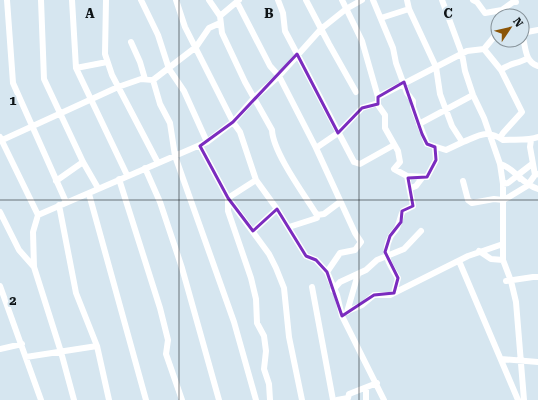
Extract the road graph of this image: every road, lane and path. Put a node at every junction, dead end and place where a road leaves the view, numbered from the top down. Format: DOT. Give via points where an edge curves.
graph roads {
  1 [pos="7,0"];
  2 [pos="41,0"];
  3 [pos="72,0"];
  4 [pos="106,0"];
  5 [pos="141,0"];
  6 [pos="176,0"];
  7 [pos="209,0"];
  8 [pos="278,0"];
  9 [pos="306,0"];
  10 [pos="342,0"];
  11 [pos="362,0"];
  12 [pos="373,0"];
  13 [pos="407,0"];
  14 [pos="442,0"];
  15 [pos="473,0"];
  16 [pos="238,1"];
  17 [pos="516,1"];
  18 [pos="507,8"];
  19 [pos="346,9"];
  20 [pos="409,9"];
  21 [pos="490,13"];
  22 [pos="220,16"];
  23 [pos="381,18"];
  24 [pos="220,23"];
  25 [pos="321,30"];
  26 [pos="131,42"];
  27 [pos="490,42"];
  28 [pos="196,47"];
  29 [pos="526,48"];
  30 [pos="484,49"];
  31 [pos="297,54"];
  32 [pos="462,54"];
  33 [pos="528,58"];
  34 [pos="107,62"];
  35 [pos="538,66"];
  36 [pos="436,67"];
  37 [pos="76,68"];
  38 [pos="169,69"];
  39 [pos="501,70"];
  40 [pos="278,76"];
  41 [pos="145,78"];
  42 [pos="153,80"];
  43 [pos="404,82"];
  44 [pos="118,87"];
  45 [pos="356,92"];
  46 [pos="473,95"];
  47 [pos="254,98"];
  48 [pos="378,100"];
  49 [pos="91,101"];
  50 [pos="446,109"];
  51 [pos="60,114"];
  52 [pos="233,122"];
  53 [pos="419,124"];
  54 [pos="33,126"];
  55 [pos="488,133"];
  56 [pos="338,134"];
  57 [pos="538,137"];
  58 [pos="0,139"];
  59 [pos="502,139"];
  60 [pos="531,140"];
  61 [pos="207,142"];
  62 [pos="463,142"];
  63 [pos="394,145"];
  64 [pos="200,146"];
  65 [pos="435,147"];
  66 [pos="316,148"];
  67 [pos="494,148"];
  68 [pos="175,156"];
  69 [pos="83,162"];
  70 [pos="158,162"];
  71 [pos="500,164"];
  72 [pos="532,164"];
  73 [pos="145,168"];
  74 [pos="536,174"];
  75 [pos="127,176"];
  76 [pos="407,176"];
  77 [pos="422,178"];
  78 [pos="518,178"];
  79 [pos="119,179"];
  80 [pos="256,180"];
  81 [pos="56,181"];
  82 [pos="463,181"];
  83 [pos="504,184"];
  84 [pos="528,186"];
  85 [pos="98,188"];
  86 [pos="410,188"];
  87 [pos="538,189"];
  88 [pos="89,194"];
  89 [pos="228,198"];
  90 [pos="504,200"];
  91 [pos="66,202"];
  92 [pos="340,202"];
  93 [pos="59,205"];
  94 [pos="277,209"];
  95 [pos="0,212"];
  96 [pos="38,215"];
  97 [pos="318,215"];
  98 [pos="288,227"];
  99 [pos="253,231"];
  100 [pos="421,231"];
  101 [pos="503,244"];
  102 [pos="479,251"];
  103 [pos="386,257"];
  104 [pos="503,260"];
  105 [pos="459,261"];
  106 [pos="34,268"];
  107 [pos="327,272"];
  108 [pos="358,274"];
  109 [pos="538,278"];
  110 [pos="509,281"];
  111 [pos="0,286"];
  112 [pos="312,287"];
  113 [pos="333,290"];
  114 [pos="394,292"];
  115 [pos="348,311"];
  116 [pos="342,316"];
  117 [pos="22,344"];
  118 [pos="97,346"];
  119 [pos="0,349"];
  120 [pos="60,352"];
  121 [pos="26,357"];
  122 [pos="501,359"];
  123 [pos="520,359"];
  124 [pos="538,362"];
  125 [pos="376,383"];
  126 [pos="366,388"];
  127 [pos="41,400"];
  128 [pos="74,400"];
  129 [pos="109,400"];
  130 [pos="146,400"];
  131 [pos="182,400"];
  132 [pos="219,400"];
  133 [pos="256,400"];
  134 [pos="270,400"];
  135 [pos="302,400"];
  136 [pos="332,400"];
  137 [pos="336,400"];
  138 [pos="366,400"];
  139 [pos="384,400"];
  140 [pos="518,400"];
  141 [pos="524,400"];
  1 -- 54 [label="street" via="13,83"];
  2 -- 51 [label="street" via="44,79"];
  3 -- 37 [label="street"];
  4 -- 34 [label="street"];
  5 -- 38 [label="street" via="158,35"];
  6 -- 28 [label="street" via="185,27"];
  7 -- 22 [label="street"];
  8 -- 31 [label="street" via="283,13 285,31"];
  9 -- 25 [label="street"];
  10 -- 19 [label="street"];
  11 -- 19 [label="street"];
  12 -- 23 [label="street"];
  13 -- 20 [label="street"];
  14 -- 32 [label="street"];
  15 -- 21 [label="street" via="483,12"];
  16 -- 22 [label="street"];
  16 -- 40 [label="street" via="270,66"];
  17 -- 18 [label="street"];
  19 -- 25 [label="street"];
  19 -- 48 [label="street" via="362,41"];
  20 -- 23 [label="street"];
  20 -- 36 [label="street"];
  22 -- 24 [label="street"];
  23 -- 43 [label="street"];
  24 -- 28 [label="street" via="209,28"];
  24 -- 47 [label="street" via="222,33"];
  25 -- 31 [label="street"];
  25 -- 45 [label="street"];
  26 -- 41 [label="street"];
  27 -- 30 [label="street"];
  28 -- 38 [label="street"];
  28 -- 52 [label="street"];
  29 -- 33 [label="street"];
  30 -- 32 [label="street"];
  30 -- 39 [label="street"];
  31 -- 40 [label="street"];
  31 -- 56 [label="street" via="327,108"];
  32 -- 36 [label="street"];
  32 -- 46 [label="street"];
  33 -- 35 [label="street"];
  33 -- 39 [label="street" via="508,64"];
  34 -- 37 [label="street"];
  34 -- 44 [label="street"];
  36 -- 43 [label="street"];
  36 -- 50 [label="street" via="440,94"];
  37 -- 49 [label="street"];
  38 -- 42 [label="street"];
  38 -- 61 [label="street" via="184,91"];
  39 -- 59 [label="street" via="522,112 503,133"];
  40 -- 47 [label="street"];
  40 -- 66 [label="street"];
  41 -- 42 [label="street"];
  41 -- 44 [label="street"];
  42 -- 68 [label="street" via="160,104 170,123"];
  43 -- 48 [label="street"];
  43 -- 53 [label="street" via="413,101"];
  44 -- 49 [label="street"];
  44 -- 70 [label="street"];
  46 -- 50 [label="street"];
  46 -- 55 [label="street"];
  47 -- 52 [label="street"];
  47 -- 97 [label="street" via="272,130 272,137 287,167"];
  48 -- 56 [label="street" via="362,108"];
  48 -- 63 [label="street" via="385,115 385,128"];
  49 -- 51 [label="street"];
  49 -- 75 [label="street"];
  50 -- 53 [label="street"];
  50 -- 62 [label="street" via="452,126"];
  51 -- 54 [label="street"];
  51 -- 69 [label="street"];
  52 -- 61 [label="street"];
  52 -- 80 [label="street" via="240,132"];
  53 -- 65 [label="street" via="427,144"];
  54 -- 58 [label="street"];
  54 -- 81 [label="street"];
  55 -- 59 [label="street" via="496,134"];
  55 -- 62 [label="street"];
  55 -- 67 [label="street"];
  56 -- 63 [label="street" via="354,162 360,164"];
  56 -- 66 [label="street"];
  57 -- 60 [label="street"];
  58 -- 96 [label="street"];
  59 -- 60 [label="street"];
  59 -- 67 [label="street" via="500,147"];
  60 -- 72 [label="street"];
  61 -- 64 [label="street"];
  62 -- 65 [label="street" via="446,150"];
  63 -- 76 [label="street" via="400,162 394,169"];
  64 -- 68 [label="street"];
  64 -- 89 [label="street"];
  65 -- 77 [label="street" via="436,160 432,164 432,170 427,177"];
  66 -- 92 [label="street"];
  67 -- 71 [label="street"];
  68 -- 70 [label="street"];
  68 -- 133 [label="street" via="234,322"];
  69 -- 81 [label="street"];
  69 -- 85 [label="street"];
  70 -- 73 [label="street"];
  71 -- 78 [label="street" via="507,166"];
  71 -- 83 [label="street"];
  72 -- 74 [label="street"];
  72 -- 78 [label="street" via="519,174"];
  73 -- 75 [label="street"];
  73 -- 132 [label="street" via="160,202 182,268"];
  74 -- 84 [label="street"];
  75 -- 79 [label="street"];
  76 -- 77 [label="street"];
  76 -- 86 [label="street"];
  77 -- 86 [label="street" via="416,186"];
  78 -- 83 [label="street"];
  78 -- 84 [label="street"];
  79 -- 85 [label="street"];
  79 -- 131 [label="street" via="160,308 168,340 166,354"];
  80 -- 89 [label="street"];
  80 -- 94 [label="street"];
  81 -- 91 [label="street"];
  82 -- 90 [label="street" via="470,202 494,198"];
  83 -- 90 [label="street"];
  84 -- 87 [label="street"];
  84 -- 90 [label="street"];
  85 -- 88 [label="street"];
  86 -- 103 [label="street" via="413,206 403,211 396,230 390,236"];
  88 -- 91 [label="street"];
  88 -- 130 [label="street"];
  89 -- 99 [label="street"];
  89 -- 134 [label="street" via="228,211 256,299 257,323 264,336 264,369 269,384"];
  90 -- 101 [label="street"];
  91 -- 93 [label="street"];
  92 -- 97 [label="street" via="324,214"];
  92 -- 107 [label="street" via="362,242 355,250 340,253"];
  93 -- 96 [label="street"];
  93 -- 118 [label="street" via="76,293"];
  94 -- 98 [label="street"];
  94 -- 99 [label="street"];
  95 -- 106 [label="street" via="19,250"];
  96 -- 106 [label="street" via="33,232"];
  97 -- 98 [label="street" via="317,218"];
  98 -- 107 [label="street" via="306,256 316,260"];
  99 -- 135 [label="street" via="269,254 284,288 289,337"];
  100 -- 103 [label="street" via="404,249"];
  101 -- 102 [label="street"];
  101 -- 104 [label="street"];
  102 -- 104 [label="street" via="491,258"];
  102 -- 105 [label="street"];
  103 -- 108 [label="street" via="377,260"];
  103 -- 114 [label="street" via="398,278"];
  104 -- 110 [label="street"];
  105 -- 114 [label="street"];
  105 -- 122 [label="street"];
  106 -- 120 [label="street"];
  107 -- 113 [label="street"];
  108 -- 113 [label="street" via="340,282"];
  108 -- 115 [label="street"];
  109 -- 110 [label="street" via="533,276"];
  110 -- 123 [label="street" via="516,302"];
  111 -- 117 [label="street"];
  112 -- 136 [label="street"];
  113 -- 116 [label="street" via="337,295"];
  114 -- 115 [label="street" via="388,296 374,295 362,305"];
  115 -- 116 [label="street"];
  116 -- 125 [label="street"];
  117 -- 119 [label="street"];
  117 -- 121 [label="street"];
  118 -- 120 [label="street"];
  118 -- 129 [label="street"];
  120 -- 121 [label="street"];
  120 -- 128 [label="street"];
  121 -- 127 [label="street"];
  122 -- 123 [label="street"];
  122 -- 140 [label="street"];
  123 -- 124 [label="street"];
  123 -- 141 [label="street"];
  125 -- 126 [label="street"];
  125 -- 139 [label="street"];
  126 -- 137 [label="street" via="349,394 348,398"];
  126 -- 138 [label="street"];
}
